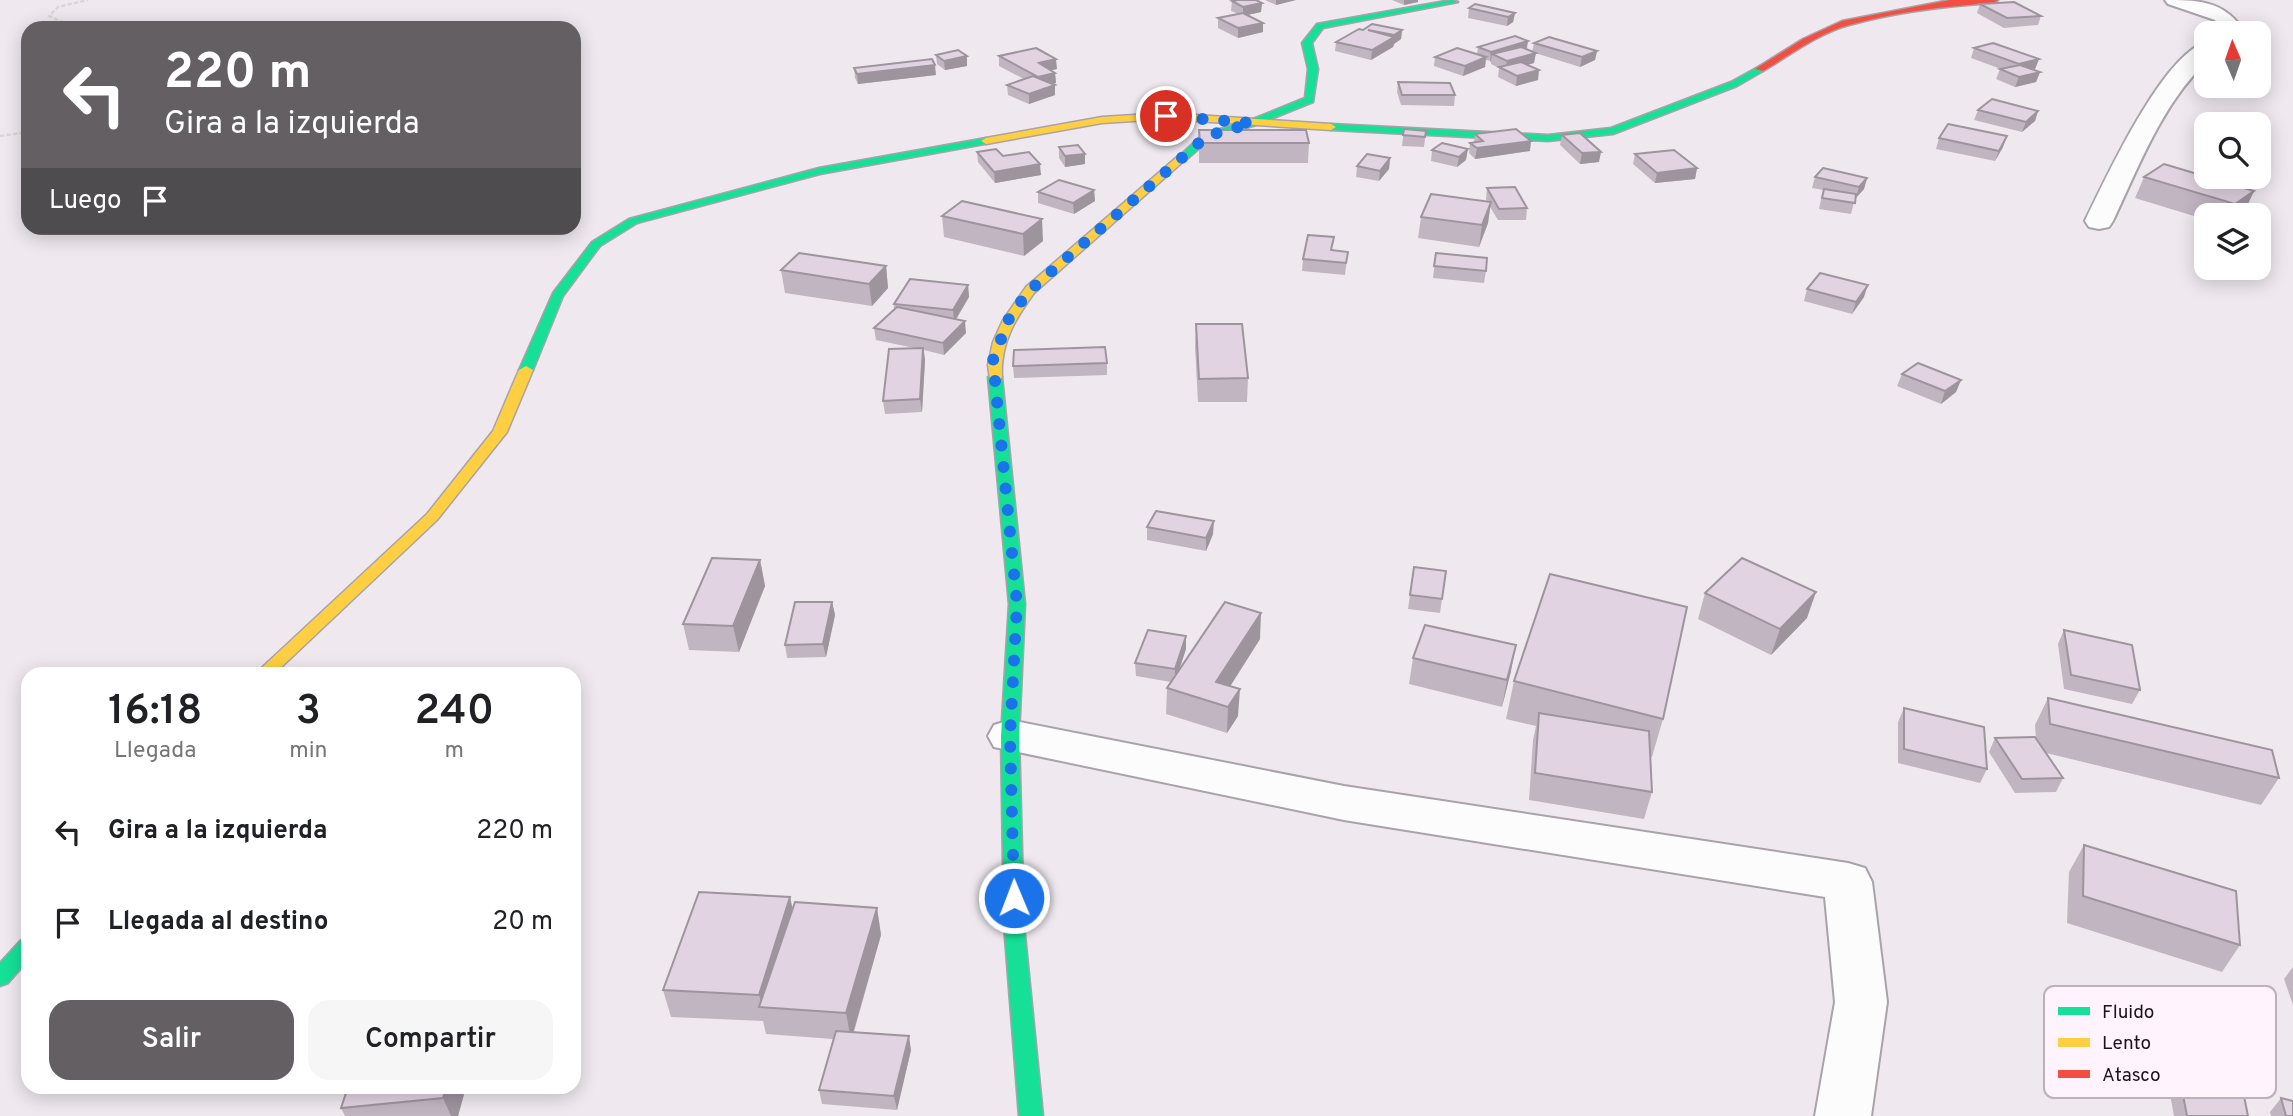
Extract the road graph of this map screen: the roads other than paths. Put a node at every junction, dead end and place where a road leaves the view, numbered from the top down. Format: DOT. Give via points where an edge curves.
graph roads {
  1 [pos="1994,0"];
  2 [pos="2175,0"];
  3 [pos="1454,2"];
  4 [pos="2226,21"];
  5 [pos="2194,61"];
  6 [pos="1252,123"];
  7 [pos="2099,221"];
  8 [pos="271,667"];
  9 [pos="1010,736"];
  10 [pos="21,954"];
  11 [pos="0,977"];
  12 [pos="1031,1116"];
  13 [pos="1843,1116"];
  1 -- 6 [label="main road" via="1950,3 1845,23 1734,84 1613,131 1548,138 1481,137"];
  2 -- 4 [label="street"];
  3 -- 6 [label="main road" via="1320,26 1307,43 1313,69 1310,100"];
  5 -- 7 [label="street" via="2178,76 2136,144"];
  6 -- 8 [label="main road" via="1166,116 1102,120 819,172 633,221 596,244 557,296 500,432 432,517"];
  6 -- 9 [label="main road" via="1207,136 1030,290 1010,316 993,360 1017,604"];
  9 -- 12 [label="main road" via="1014,925"];
  9 -- 13 [label="street" via="1344,803 1848,882 1861,1002"];
  10 -- 11 [label="main road"];
}
